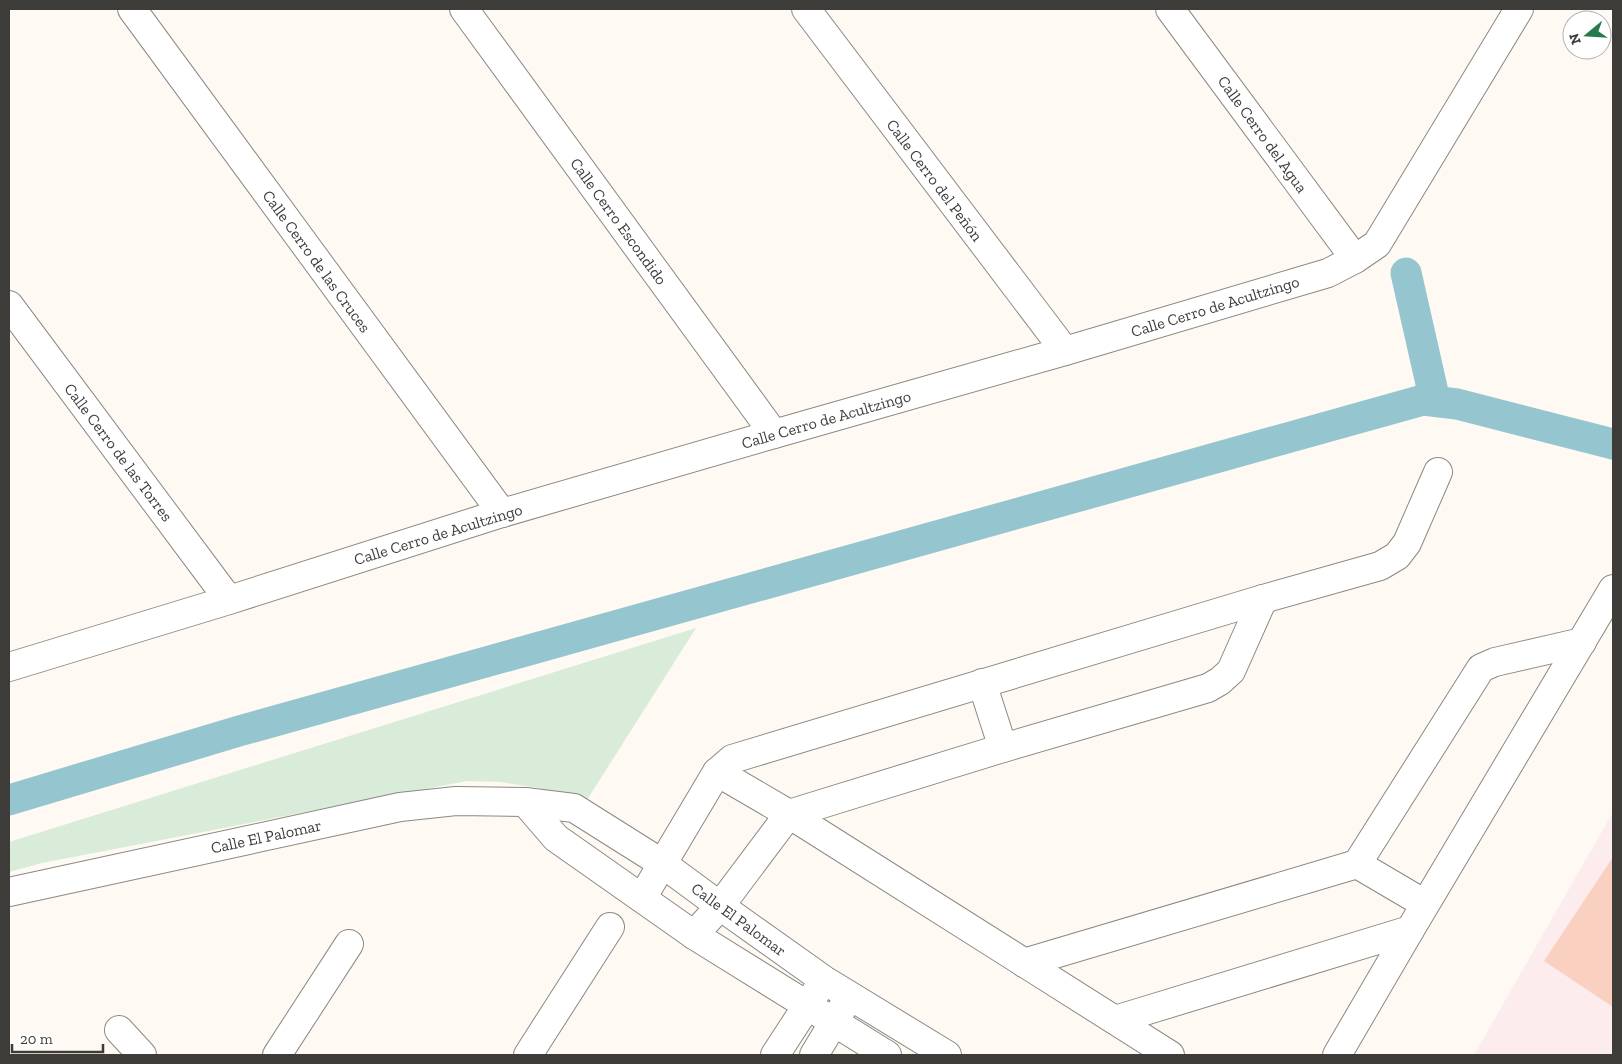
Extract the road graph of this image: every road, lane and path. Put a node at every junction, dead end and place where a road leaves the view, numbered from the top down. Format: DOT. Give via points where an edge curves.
graph roads {
  1 [pos="132,9"];
  2 [pos="464,9"];
  3 [pos="806,9"];
  4 [pos="1170,9"];
  5 [pos="1518,9"];
  6 [pos="1355,259"];
  7 [pos="9,305"];
  8 [pos="1064,351"];
  9 [pos="774,434"];
  10 [pos="1438,472"];
  11 [pos="502,513"];
  12 [pos="1613,589"];
  13 [pos="1263,599"];
  14 [pos="229,600"];
  15 [pos="1582,642"];
  16 [pos="9,667"];
  17 [pos="982,684"];
  18 [pos="1003,748"];
  19 [pos="717,772"];
  20 [pos="525,802"];
  21 [pos="789,814"];
  22 [pos="664,864"];
  23 [pos="1357,864"];
  24 [pos="9,892"];
  25 [pos="642,898"];
  26 [pos="1425,904"];
  27 [pos="720,906"];
  28 [pos="610,927"];
  29 [pos="1410,930"];
  30 [pos="694,935"];
  31 [pos="349,944"];
  32 [pos="1024,963"];
  33 [pos="824,980"];
  34 [pos="850,995"];
  35 [pos="808,1005"];
  36 [pos="1115,1020"];
  37 [pos="834,1023"];
  38 [pos="118,1030"];
  39 [pos="142,1055"];
  40 [pos="277,1055"];
  41 [pos="528,1055"];
  42 [pos="776,1055"];
  43 [pos="814,1055"];
  44 [pos="887,1055"];
  45 [pos="947,1055"];
  46 [pos="1170,1055"];
  47 [pos="1337,1055"];
  1 -- 11 [label="street, Calle Cerro de las Cruces"];
  2 -- 9 [label="street, Calle Cerro Escondido"];
  3 -- 8 [label="street, Calle Cerro del Peñón"];
  4 -- 6 [label="street, Calle Cerro del Agua"];
  5 -- 6 [label="street, Calle Cerro de Acultzingo" via="1377,244"];
  6 -- 8 [label="street, Calle Cerro de Acultzingo" via="1328,273"];
  7 -- 14 [label="street, Calle Cerro de las Torres"];
  8 -- 9 [label="street, Calle Cerro de Acultzingo"];
  9 -- 11 [label="street, Calle Cerro de Acultzingo"];
  10 -- 13 [label="street" via="1408,543 1398,556 1380,566"];
  11 -- 14 [label="street, Calle Cerro de Acultzingo"];
  12 -- 15 [label="street"];
  13 -- 17 [label="street"];
  13 -- 18 [label="street" via="1231,671 1208,688"];
  14 -- 16 [label="street, Calle Cerro de Acultzingo"];
  15 -- 23 [label="street" via="1495,662 1482,668"];
  15 -- 26 [label="street"];
  17 -- 18 [label="street"];
  17 -- 19 [label="street" via="732,758"];
  18 -- 21 [label="street"];
  19 -- 21 [label="street"];
  19 -- 22 [label="street"];
  20 -- 22 [label="street, Calle El Palomar" via="574,808"];
  20 -- 24 [label="street, Calle El Palomar" via="456,801 400,807"];
  20 -- 25 [label="street, Calle El Palomar" via="556,838"];
  21 -- 27 [label="street"];
  21 -- 32 [label="street"];
  22 -- 25 [label="street"];
  22 -- 27 [label="street, Calle El Palomar"];
  23 -- 26 [label="street"];
  23 -- 32 [label="street"];
  25 -- 30 [label="street, Calle El Palomar"];
  26 -- 29 [label="street"];
  27 -- 30 [label="street"];
  27 -- 33 [label="street, Calle El Palomar"];
  28 -- 41 [label="street"];
  29 -- 36 [label="street"];
  29 -- 47 [label="street"];
  30 -- 35 [label="street, Calle El Palomar"];
  31 -- 40 [label="street"];
  32 -- 36 [label="street"];
  33 -- 34 [label="street, Calle El Palomar"];
  33 -- 35 [label="street"];
  34 -- 37 [label="street"];
  34 -- 45 [label="street, Calle El Palomar"];
  35 -- 37 [label="street, Calle El Palomar"];
  35 -- 42 [label="street"];
  36 -- 46 [label="street"];
  37 -- 43 [label="street"];
  37 -- 44 [label="street, Calle El Palomar"];
  38 -- 39 [label="street"];
}
